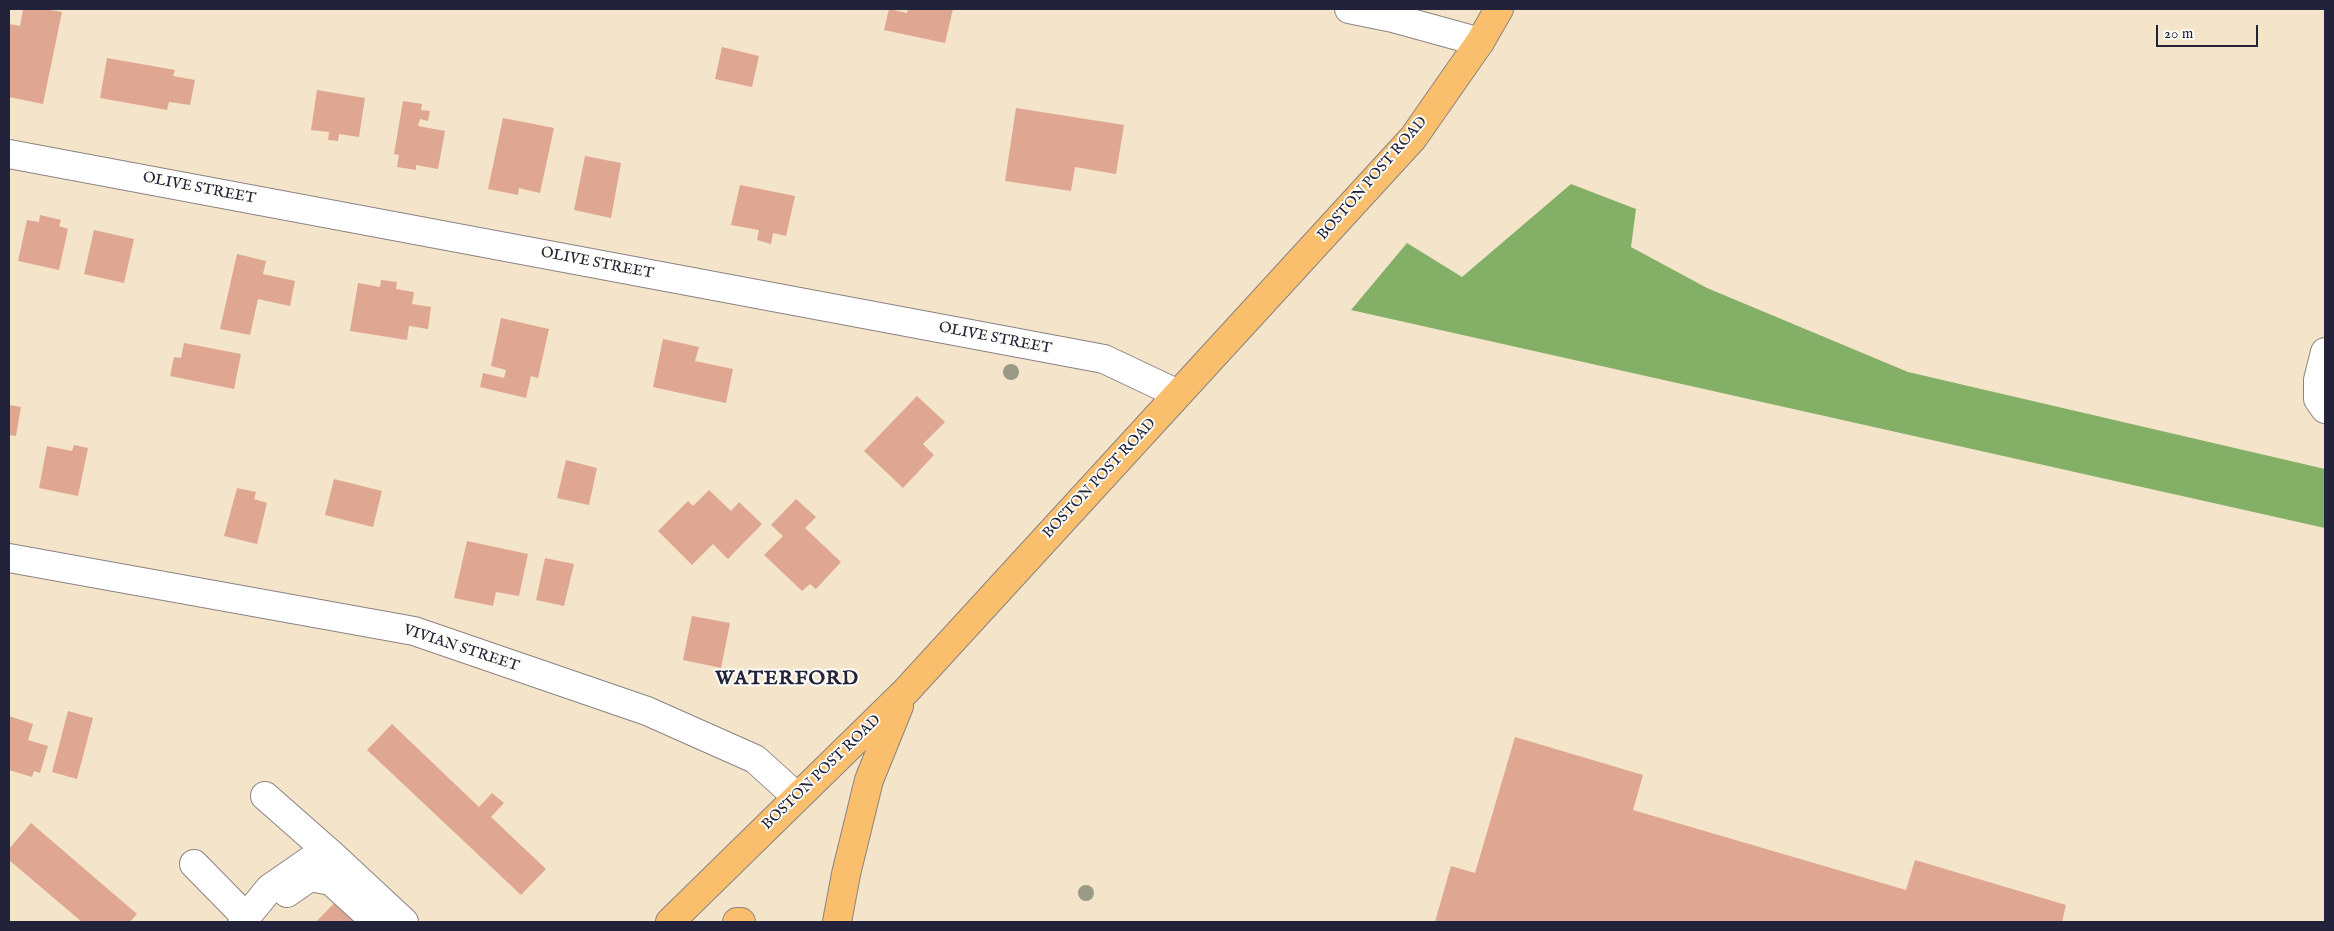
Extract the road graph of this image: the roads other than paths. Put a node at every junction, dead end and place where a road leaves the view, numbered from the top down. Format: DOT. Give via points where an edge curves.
graph roads {
  1 [pos="1349,9"];
  2 [pos="1499,9"];
  3 [pos="1480,42"];
  4 [pos="9,154"];
  5 [pos="2325,352"];
  6 [pos="1178,394"];
  7 [pos="2325,409"];
  8 [pos="9,558"];
  9 [pos="906,691"];
  10 [pos="265,796"];
  11 [pos="797,797"];
  12 [pos="332,855"];
  13 [pos="194,864"];
  14 [pos="251,920"];
  15 [pos="376,922"];
  16 [pos="404,922"];
  17 [pos="670,922"];
  18 [pos="737,922"];
  19 [pos="741,922"];
  20 [pos="837,922"];
  1 -- 3 [label="street"];
  2 -- 3 [label="main road, BOSTON POST ROAD"];
  3 -- 6 [label="main road, BOSTON POST ROAD" via="1413,138"];
  4 -- 6 [label="street, OLIVE STREET" via="1104,359"];
  5 -- 7 [label="street" via="2318,380 2318,399"];
  6 -- 9 [label="main road, BOSTON POST ROAD"];
  8 -- 11 [label="street, VIVIAN STREET" via="414,631 647,711 756,759"];
  9 -- 11 [label="main road, BOSTON POST ROAD"];
  9 -- 20 [label="main road" via="869,780"];
  10 -- 12 [label="street"];
  11 -- 17 [label="main road, BOSTON POST ROAD"];
  12 -- 14 [label="street" via="312,860 270,888"];
  12 -- 16 [label="street"];
  13 -- 14 [label="street"];
  14 -- 15 [label="street" via="310,877 331,881"];
  18 -- 19 [label="main road"];
}
